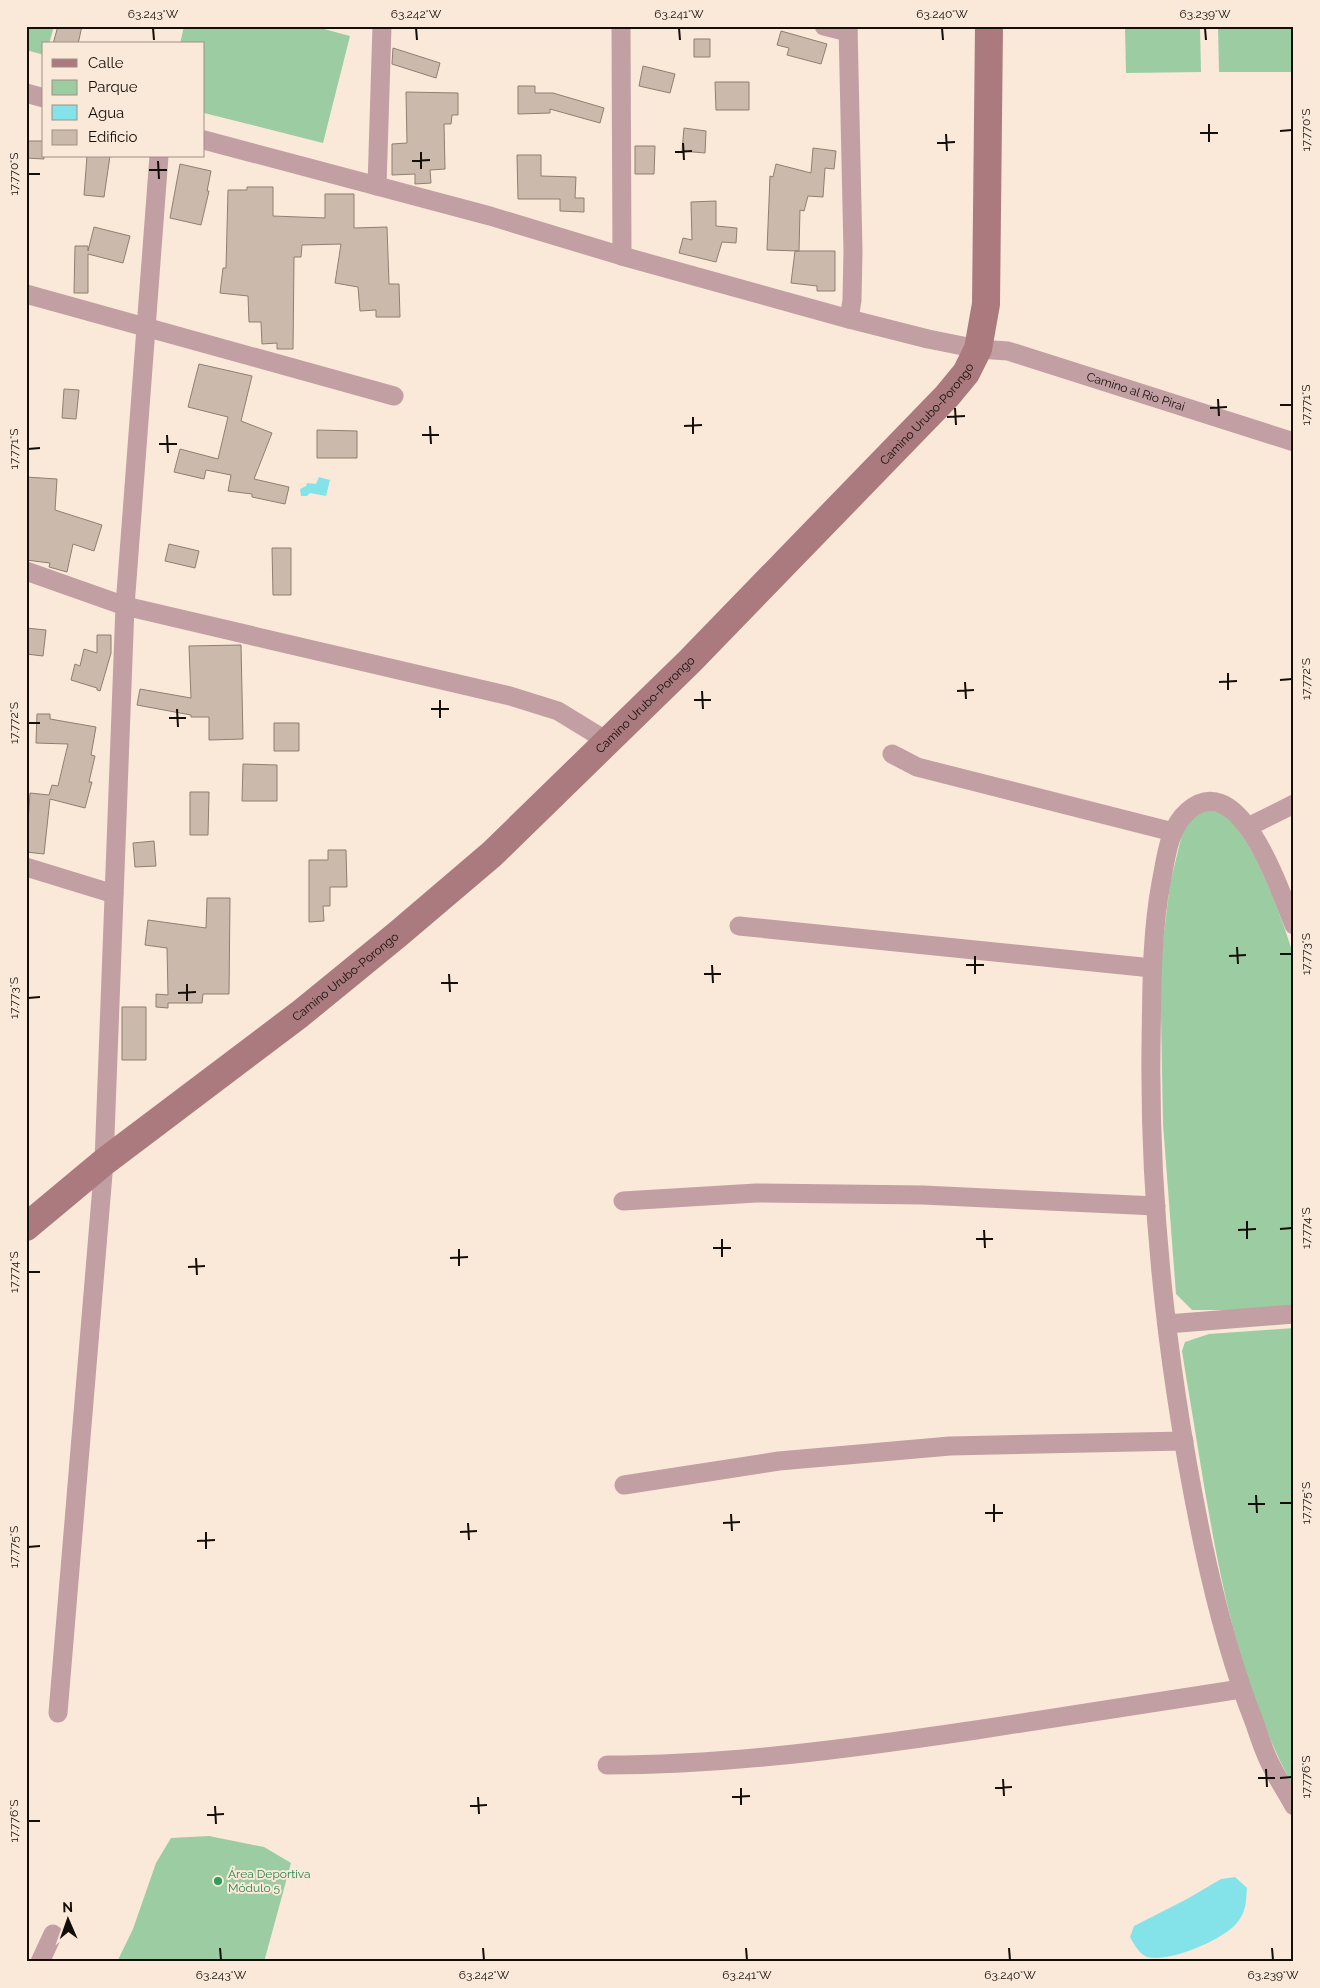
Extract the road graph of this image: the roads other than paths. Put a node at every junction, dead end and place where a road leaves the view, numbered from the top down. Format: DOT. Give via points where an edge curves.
graph roads {
  1 [pos="382,26"];
  2 [pos="621,26"];
  3 [pos="824,26"];
  4 [pos="989,26"];
  5 [pos="848,29"];
  6 [pos="26,93"];
  7 [pos="42,97"];
  8 [pos="205,140"];
  9 [pos="159,158"];
  10 [pos="376,186"];
  11 [pos="622,256"];
  12 [pos="26,294"];
  13 [pos="849,319"];
  14 [pos="144,325"];
  15 [pos="978,349"];
  16 [pos="394,396"];
  17 [pos="1294,442"];
  18 [pos="26,572"];
  19 [pos="124,606"];
  20 [pos="607,741"];
  21 [pos="892,754"];
  22 [pos="1294,804"];
  23 [pos="1248,827"];
  24 [pos="1173,832"];
  25 [pos="26,867"];
  26 [pos="114,894"];
  27 [pos="1294,925"];
  28 [pos="739,926"];
  29 [pos="1152,968"];
  30 [pos="104,1162"];
  31 [pos="623,1201"];
  32 [pos="1156,1206"];
  33 [pos="26,1227"];
  34 [pos="1294,1314"];
  35 [pos="1167,1324"];
  36 [pos="1184,1441"];
  37 [pos="624,1485"];
  38 [pos="1241,1690"];
  39 [pos="58,1713"];
  40 [pos="607,1765"];
  41 [pos="1294,1806"];
  42 [pos="53,1934"];
  43 [pos="40,1962"];
  1 -- 10 [label="street"];
  2 -- 11 [label="street"];
  3 -- 5 [label="street"];
  4 -- 15 [label="main road, Camino Urubo-Porongo" via="986,304"];
  5 -- 13 [label="street" via="853,251"];
  6 -- 7 [label="street"];
  8 -- 10 [label="street, Camino al Rio Pirai"];
  9 -- 14 [label="street"];
  10 -- 11 [label="street, Camino al Rio Pirai"];
  11 -- 13 [label="street, Camino al Rio Pirai"];
  12 -- 14 [label="street"];
  13 -- 15 [label="street, Camino al Rio Pirai"];
  14 -- 16 [label="street"];
  14 -- 19 [label="street"];
  15 -- 17 [label="street, Camino al Rio Pirai" via="1008,351"];
  15 -- 20 [label="main road, Camino Urubo-Porongo" via="966,373 947,396 690,661"];
  18 -- 19 [label="street"];
  19 -- 20 [label="street" via="510,696 558,711"];
  19 -- 26 [label="street"];
  20 -- 30 [label="main road, Camino Urubo-Porongo" via="492,854 398,934 300,1014"];
  21 -- 24 [label="street" via="917,767"];
  22 -- 23 [label="street"];
  23 -- 24 [label="street" via="1234,809 1214,800 1197,804 1186,812"];
  23 -- 27 [label="street" via="1268,862"];
  24 -- 29 [label="street" via="1158,902"];
  25 -- 26 [label="street"];
  26 -- 30 [label="street"];
  28 -- 29 [label="street"];
  29 -- 32 [label="street" via="1150,1087"];
  30 -- 33 [label="main road, Camino Urubo-Porongo"];
  30 -- 39 [label="street"];
  31 -- 32 [label="street" via="756,1193 904,1194"];
  32 -- 35 [label="street"];
  34 -- 35 [label="street"];
  35 -- 36 [label="street"];
  36 -- 37 [label="street" via="950,1446 779,1461"];
  36 -- 38 [label="street" via="1203,1546"];
  38 -- 40 [label="street" via="881,1744 653,1765"];
  38 -- 41 [label="street" via="1271,1766"];
  42 -- 43 [label="street"];
}
